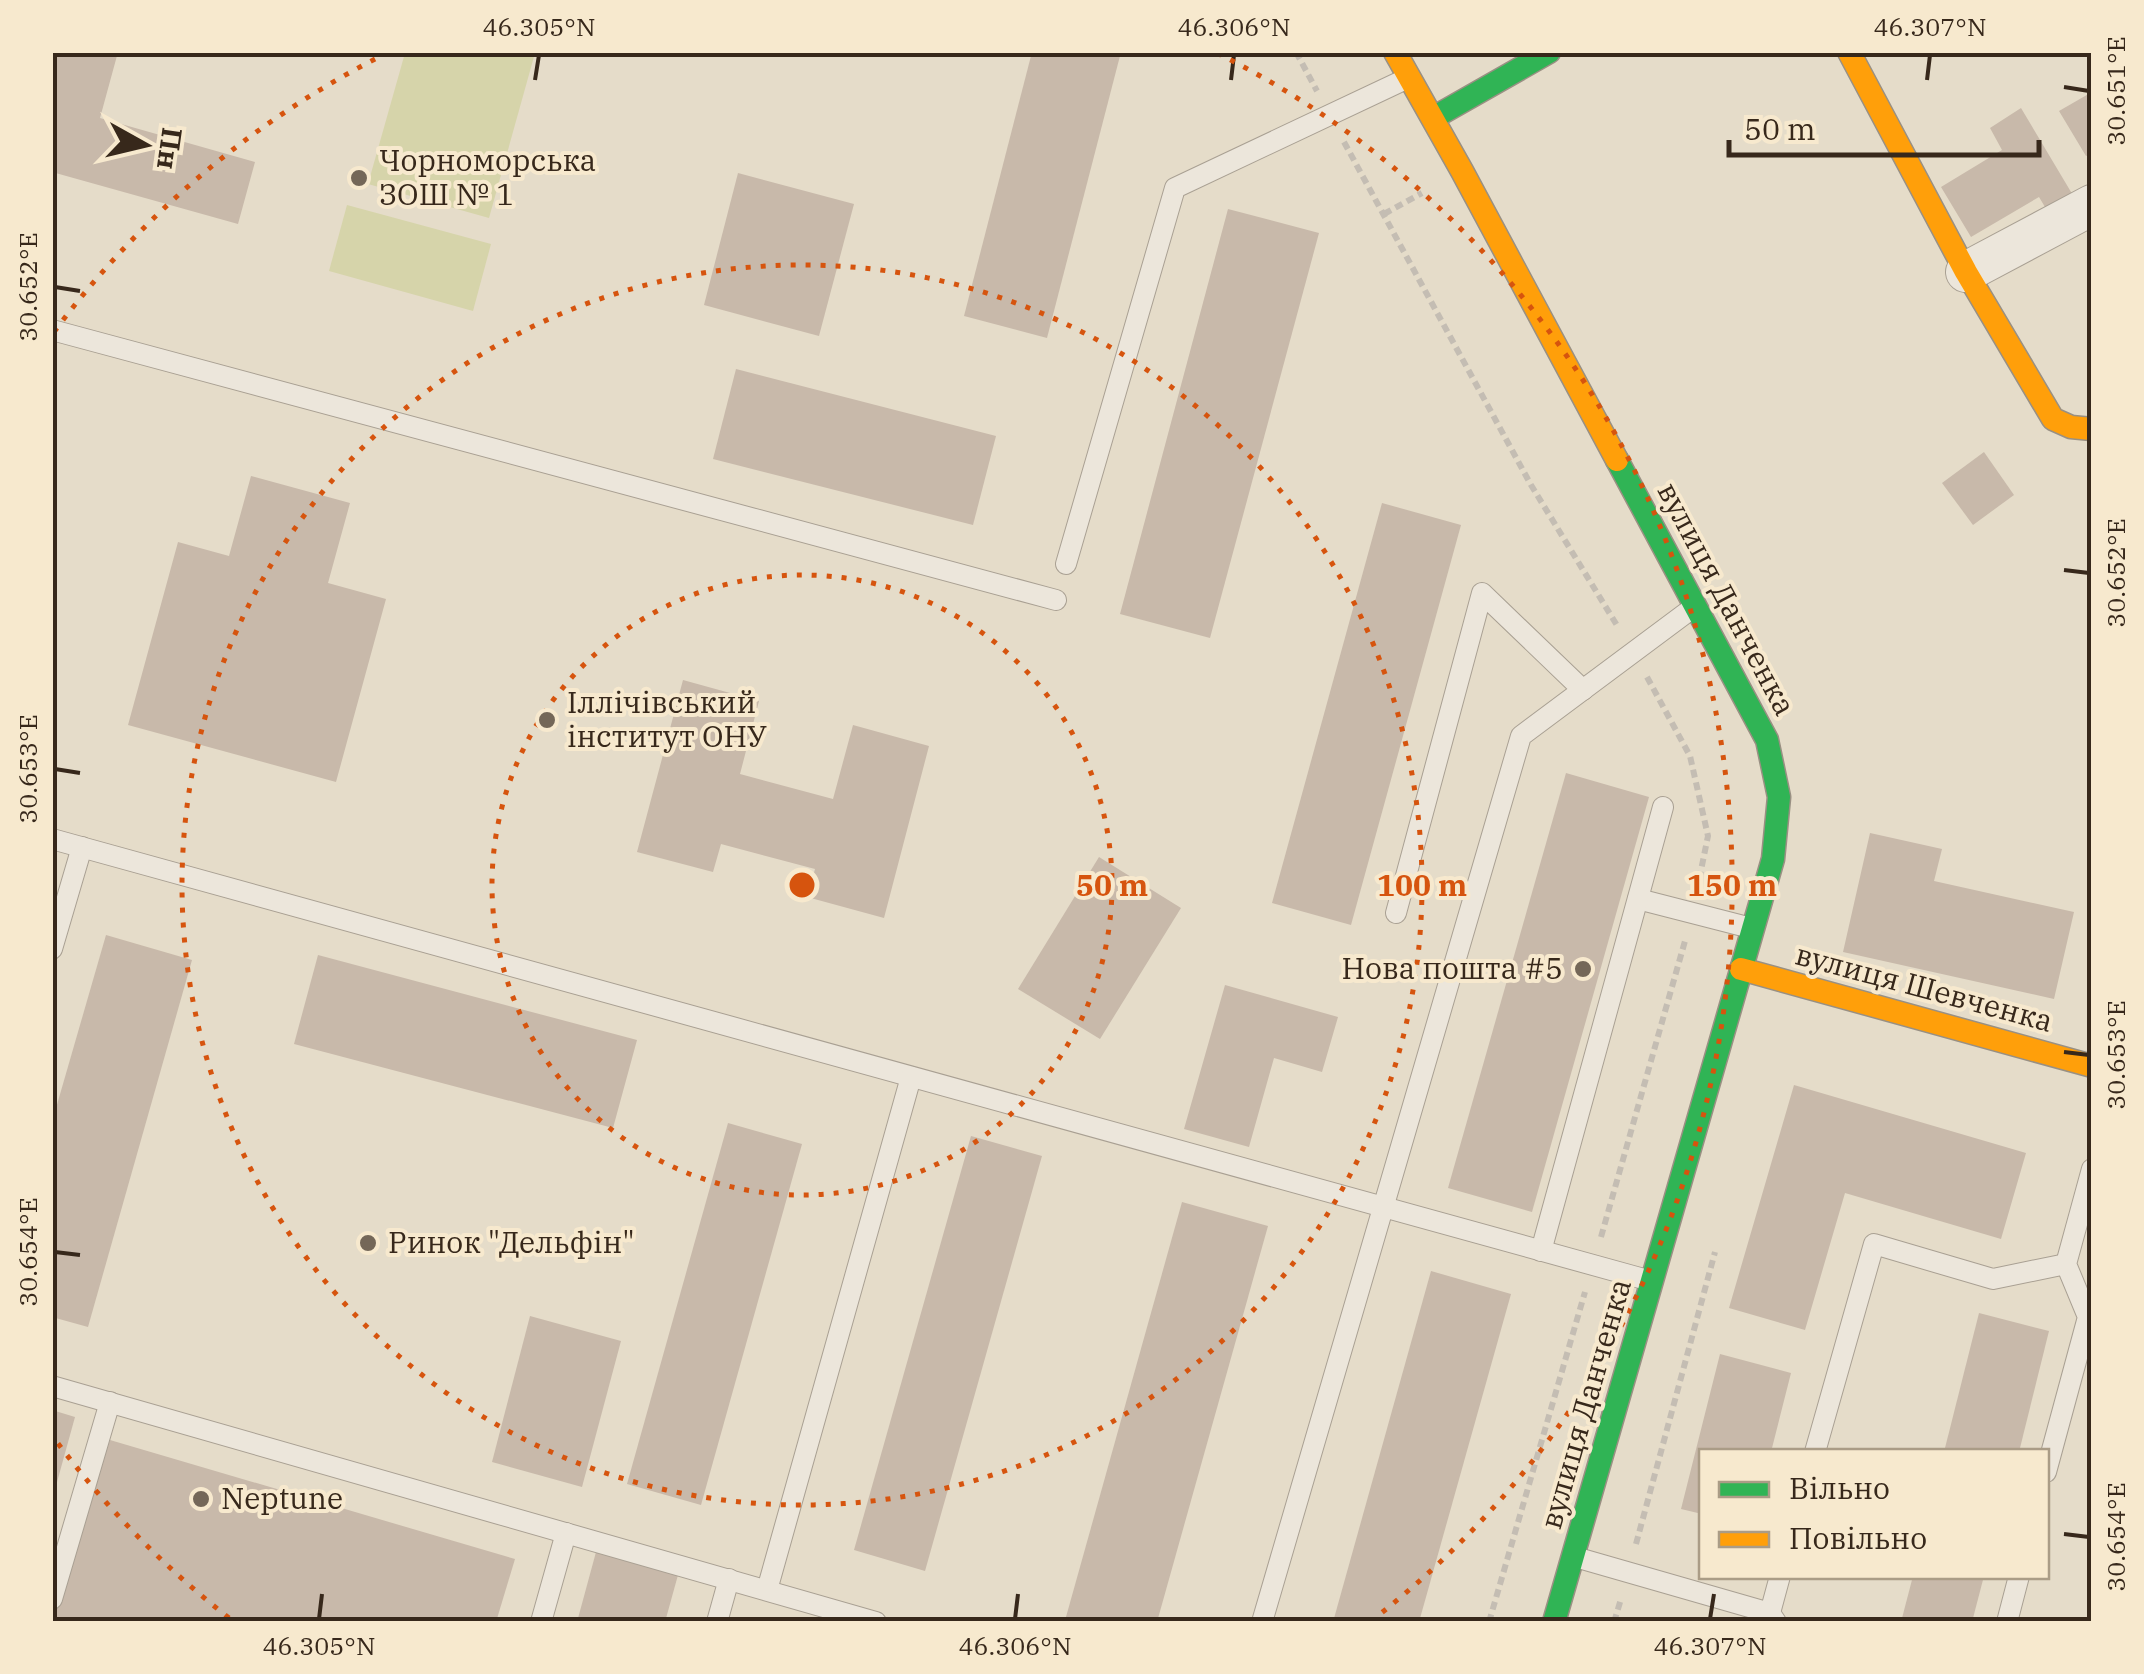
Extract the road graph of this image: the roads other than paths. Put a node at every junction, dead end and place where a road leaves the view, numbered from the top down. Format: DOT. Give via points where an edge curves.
graph roads {
  1 [pos="1395,52"];
  2 [pos="1549,52"];
  3 [pos="1849,52"];
  4 [pos="1410,78"];
  5 [pos="1433,118"];
  6 [pos="2092,205"];
  7 [pos="1966,272"];
  8 [pos="52,330"];
  9 [pos="2081,428"];
  10 [pos="1066,564"];
  11 [pos="1056,600"];
  12 [pos="1696,606"];
  13 [pos="1583,690"];
  14 [pos="1663,807"];
  15 [pos="52,840"];
  16 [pos="82,848"];
  17 [pos="1638,899"];
  18 [pos="1396,912"];
  19 [pos="1753,929"];
  20 [pos="52,949"];
  21 [pos="1741,969"];
  22 [pos="2092,1066"];
  23 [pos="911,1077"];
  24 [pos="2092,1169"];
  25 [pos="1384,1207"];
  26 [pos="1542,1251"];
  27 [pos="2066,1264"];
  28 [pos="1653,1282"];
  29 [pos="52,1386"];
  30 [pos="110,1402"];
  31 [pos="1816,1449"];
  32 [pos="2049,1461"];
  33 [pos="566,1533"];
  34 [pos="1573,1556"];
  35 [pos="729,1579"];
  36 [pos="1779,1579"];
  37 [pos="2017,1579"];
  38 [pos="767,1590"];
  39 [pos="52,1599"];
  40 [pos="1773,1617"];
  41 [pos="541,1622"];
  42 [pos="717,1622"];
  43 [pos="876,1622"];
  44 [pos="1262,1622"];
  45 [pos="1554,1622"];
  46 [pos="2006,1622"];
  1 -- 4 [label="main road, вулиця Данченка"];
  2 -- 5 [label="main road"];
  3 -- 7 [label="main road"];
  4 -- 5 [label="main road, вулиця Данченка"];
  4 -- 10 [label="lane" via="1176,188"];
  5 -- 12 [label="main road, вулиця Данченка"];
  6 -- 7 [label="street"];
  7 -- 9 [label="main road" via="2053,419"];
  8 -- 11 [label="lane"];
  12 -- 13 [label="lane"];
  12 -- 19 [label="main road, вулиця Данченка" via="1767,740 1778,797 1772,860"];
  13 -- 18 [label="lane" via="1482,593"];
  13 -- 25 [label="lane" via="1521,736"];
  14 -- 17 [label="lane"];
  15 -- 16 [label="lane"];
  16 -- 20 [label="lane"];
  16 -- 23 [label="lane"];
  17 -- 19 [label="lane"];
  17 -- 26 [label="lane"];
  19 -- 21 [label="main road, вулиця Данченка"];
  21 -- 22 [label="main road, вулиця Шевченка"];
  21 -- 28 [label="main road, вулиця Данченка"];
  23 -- 25 [label="lane"];
  23 -- 38 [label="lane"];
  24 -- 27 [label="lane"];
  25 -- 26 [label="lane"];
  25 -- 44 [label="lane"];
  26 -- 28 [label="lane"];
  27 -- 31 [label="lane" via="1993,1278 1874,1244"];
  27 -- 32 [label="lane" via="2088,1317"];
  28 -- 34 [label="main road, вулиця Данченка"];
  29 -- 30 [label="lane"];
  30 -- 33 [label="lane"];
  30 -- 39 [label="lane"];
  33 -- 35 [label="lane"];
  33 -- 41 [label="lane"];
  34 -- 40 [label="lane"];
  34 -- 45 [label="main road, вулиця Данченка"];
  35 -- 38 [label="lane"];
  35 -- 42 [label="lane"];
  36 -- 40 [label="lane"];
  37 -- 46 [label="lane"];
  38 -- 43 [label="lane"];
}
